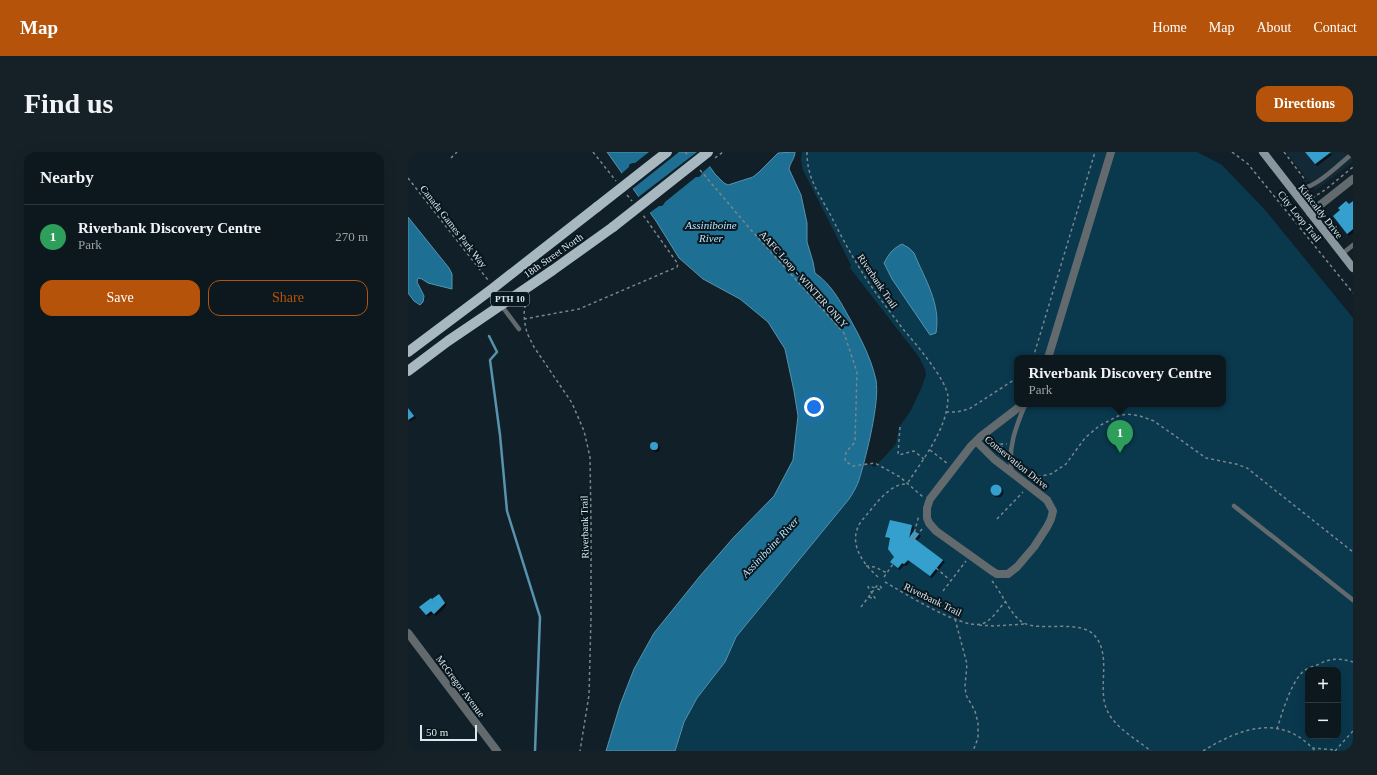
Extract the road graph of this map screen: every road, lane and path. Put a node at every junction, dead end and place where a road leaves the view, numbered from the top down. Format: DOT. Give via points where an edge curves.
graph roads {
  1 [pos="457,152"];
  2 [pos="667,152"];
  3 [pos="685,152"];
  4 [pos="708,152"];
  5 [pos="807,152"];
  6 [pos="1095,152"];
  7 [pos="1111,152"];
  8 [pos="1232,152"];
  9 [pos="1259,152"];
  10 [pos="1262,152"];
  11 [pos="1284,152"];
  12 [pos="1353,153"];
  13 [pos="451,158"];
  14 [pos="690,158"];
  15 [pos="1272,166"];
  16 [pos="1353,167"];
  17 [pos="700,170"];
  18 [pos="408,178"];
  19 [pos="1353,179"];
  20 [pos="1308,188"];
  21 [pos="1291,189"];
  22 [pos="1312,198"];
  23 [pos="1314,200"];
  24 [pos="1310,213"];
  25 [pos="1353,245"];
  26 [pos="1342,254"];
  27 [pos="676,268"];
  28 [pos="1353,268"];
  29 [pos="489,282"];
  30 [pos="1353,293"];
  31 [pos="526,297"];
  32 [pos="501,305"];
  33 [pos="524,319"];
  34 [pos="519,329"];
  35 [pos="408,352"];
  36 [pos="1034,355"];
  37 [pos="1049,355"];
  38 [pos="408,371"];
  39 [pos="1014,380"];
  40 [pos="1020,407"];
  41 [pos="1023,407"];
  42 [pos="946,412"];
  43 [pos="900,427"];
  44 [pos="978,439"];
  45 [pos="1012,447"];
  46 [pos="930,450"];
  47 [pos="924,459"];
  48 [pos="954,468"];
  49 [pos="1012,472"];
  50 [pos="1032,482"];
  51 [pos="907,484"];
  52 [pos="1026,489"];
  53 [pos="924,498"];
  54 [pos="1234,506"];
  55 [pos="919,516"];
  56 [pos="998,519"];
  57 [pos="924,527"];
  58 [pos="1353,552"];
  59 [pos="967,559"];
  60 [pos="892,564"];
  61 [pos="866,566"];
  62 [pos="936,568"];
  63 [pos="887,573"];
  64 [pos="878,577"];
  65 [pos="884,577"];
  66 [pos="989,577"];
  67 [pos="951,580"];
  68 [pos="885,582"];
  69 [pos="875,588"];
  70 [pos="943,591"];
  71 [pos="872,593"];
  72 [pos="869,597"];
  73 [pos="1353,600"];
  74 [pos="1006,601"];
  75 [pos="861,607"];
  76 [pos="955,619"];
  77 [pos="1025,624"];
  78 [pos="973,625"];
  79 [pos="408,633"];
  80 [pos="1353,662"];
  81 [pos="1277,729"];
  82 [pos="1353,731"];
  83 [pos="1312,748"];
  84 [pos="497,751"];
  85 [pos="580,751"];
  86 [pos="973,751"];
  87 [pos="1150,751"];
  88 [pos="1203,751"];
  89 [pos="1315,751"];
  90 [pos="1335,751"];
  1 -- 13 [label="path"];
  2 -- 35 [label="main road, 18th Street North / PTH 10, bridge"];
  3 -- 14 [label="path"];
  4 -- 32 [label="main road, 18th Street North / PTH 10, bridge" via="612,227"];
  5 -- 42 [label="path, Riverbank Trail" via="807,166 812,180 862,273 942,381 948,395"];
  6 -- 36 [label="path"];
  7 -- 37 [label="street"];
  8 -- 30 [label="path, City Loop Trail" via="1248,164"];
  9 -- 15 [label="main road, Kirkcaldy Drive"];
  10 -- 15 [label="main road, Kirkcaldy Drive"];
  11 -- 20 [label="path, City Loop Trail" via="1307,182"];
  12 -- 20 [label="lane"];
  15 -- 21 [label="main road, Kirkcaldy Drive"];
  16 -- 22 [label="path"];
  17 -- 51 [label="path, AAFC Loop - WINTER ONLY" via="844,333 857,372 855,442 846,452 845,461 853,466 874,463 900,477"];
  18 -- 29 [label="path, Canada Games Park Way"];
  19 -- 24 [label="street"];
  20 -- 21 [label="lane"];
  20 -- 22 [label="path, City Loop Trail"];
  21 -- 24 [label="main road, Kirkcaldy Drive"];
  22 -- 23 [label="path, City Loop Trail"];
  24 -- 26 [label="main road, Kirkcaldy Drive"];
  25 -- 26 [label="lane"];
  26 -- 28 [label="main road, Kirkcaldy Drive"];
  27 -- 33 [label="path" via="579,309"];
  31 -- 33 [label="path"];
  32 -- 34 [label="lane"];
  32 -- 38 [label="main road, 18th Street North / PTH 10" via="448,340"];
  33 -- 85 [label="path, Riverbank Trail" via="531,342 572,404 584,431 590,457 590,648 588,695"];
  39 -- 42 [label="path" via="969,409"];
  40 -- 44 [label="street, Conservation Drive"];
  41 -- 45 [label="lane"];
  42 -- 46 [label="path, Riverbank Trail"];
  43 -- 47 [label="path" via="898,454 914,451"];
  44 -- 45 [label="path"];
  44 -- 48 [label="street, Conservation Drive"];
  44 -- 49 [label="street, Conservation Drive" via="994,459"];
  45 -- 49 [label="lane"];
  46 -- 47 [label="path, Riverbank Trail"];
  46 -- 48 [label="path"];
  47 -- 51 [label="path, Riverbank Trail"];
  48 -- 49 [label="street, Conservation Drive" via="928,504 926,514 929,523 936,531 997,574 1013,571 1017,567 1043,534 1052,516 1052,507 1047,500"];
  50 -- 58 [label="path" via="1036,477 1051,474 1066,464 1085,438 1099,426 1118,416 1140,416 1154,421 1206,458 1247,468"];
  51 -- 53 [label="path"];
  51 -- 61 [label="path" via="899,484 891,489 859,524 856,546"];
  52 -- 56 [label="path"];
  54 -- 73 [label="lane"];
  55 -- 57 [label="path" via="912,539"];
  59 -- 67 [label="path, Riverbank Trail"];
  60 -- 63 [label="path"];
  61 -- 63 [label="path"];
  61 -- 64 [label="path"];
  62 -- 67 [label="path"];
  63 -- 65 [label="path"];
  66 -- 74 [label="path"];
  67 -- 70 [label="path, Riverbank Trail"];
  68 -- 76 [label="path, Riverbank Trail"];
  69 -- 69 [label="path" via="879,583 882,588 881,590"];
  69 -- 71 [label="path"];
  69 -- 71 [label="path" via="869,586"];
  71 -- 72 [label="path"];
  71 -- 72 [label="path" via="875,598"];
  72 -- 75 [label="path"];
  74 -- 77 [label="path" via="1015,616"];
  74 -- 78 [label="path" via="986,622"];
  76 -- 78 [label="path, Riverbank Trail"];
  76 -- 86 [label="path" via="966,660 966,695 978,723 978,738"];
  77 -- 78 [label="path, Riverbank Trail"];
  77 -- 87 [label="path, Riverbank Trail" via="1077,628 1087,630 1095,636 1103,660 1104,699 1107,710 1116,723"];
  79 -- 84 [label="street, McGregor Avenue"];
  80 -- 81 [label="path" via="1340,659 1322,662 1304,671 1285,701"];
  81 -- 83 [label="path" via="1293,733"];
  81 -- 88 [label="path" via="1255,728 1240,732"];
  82 -- 90 [label="path"];
  83 -- 89 [label="path"];
  83 -- 90 [label="path"];
}
